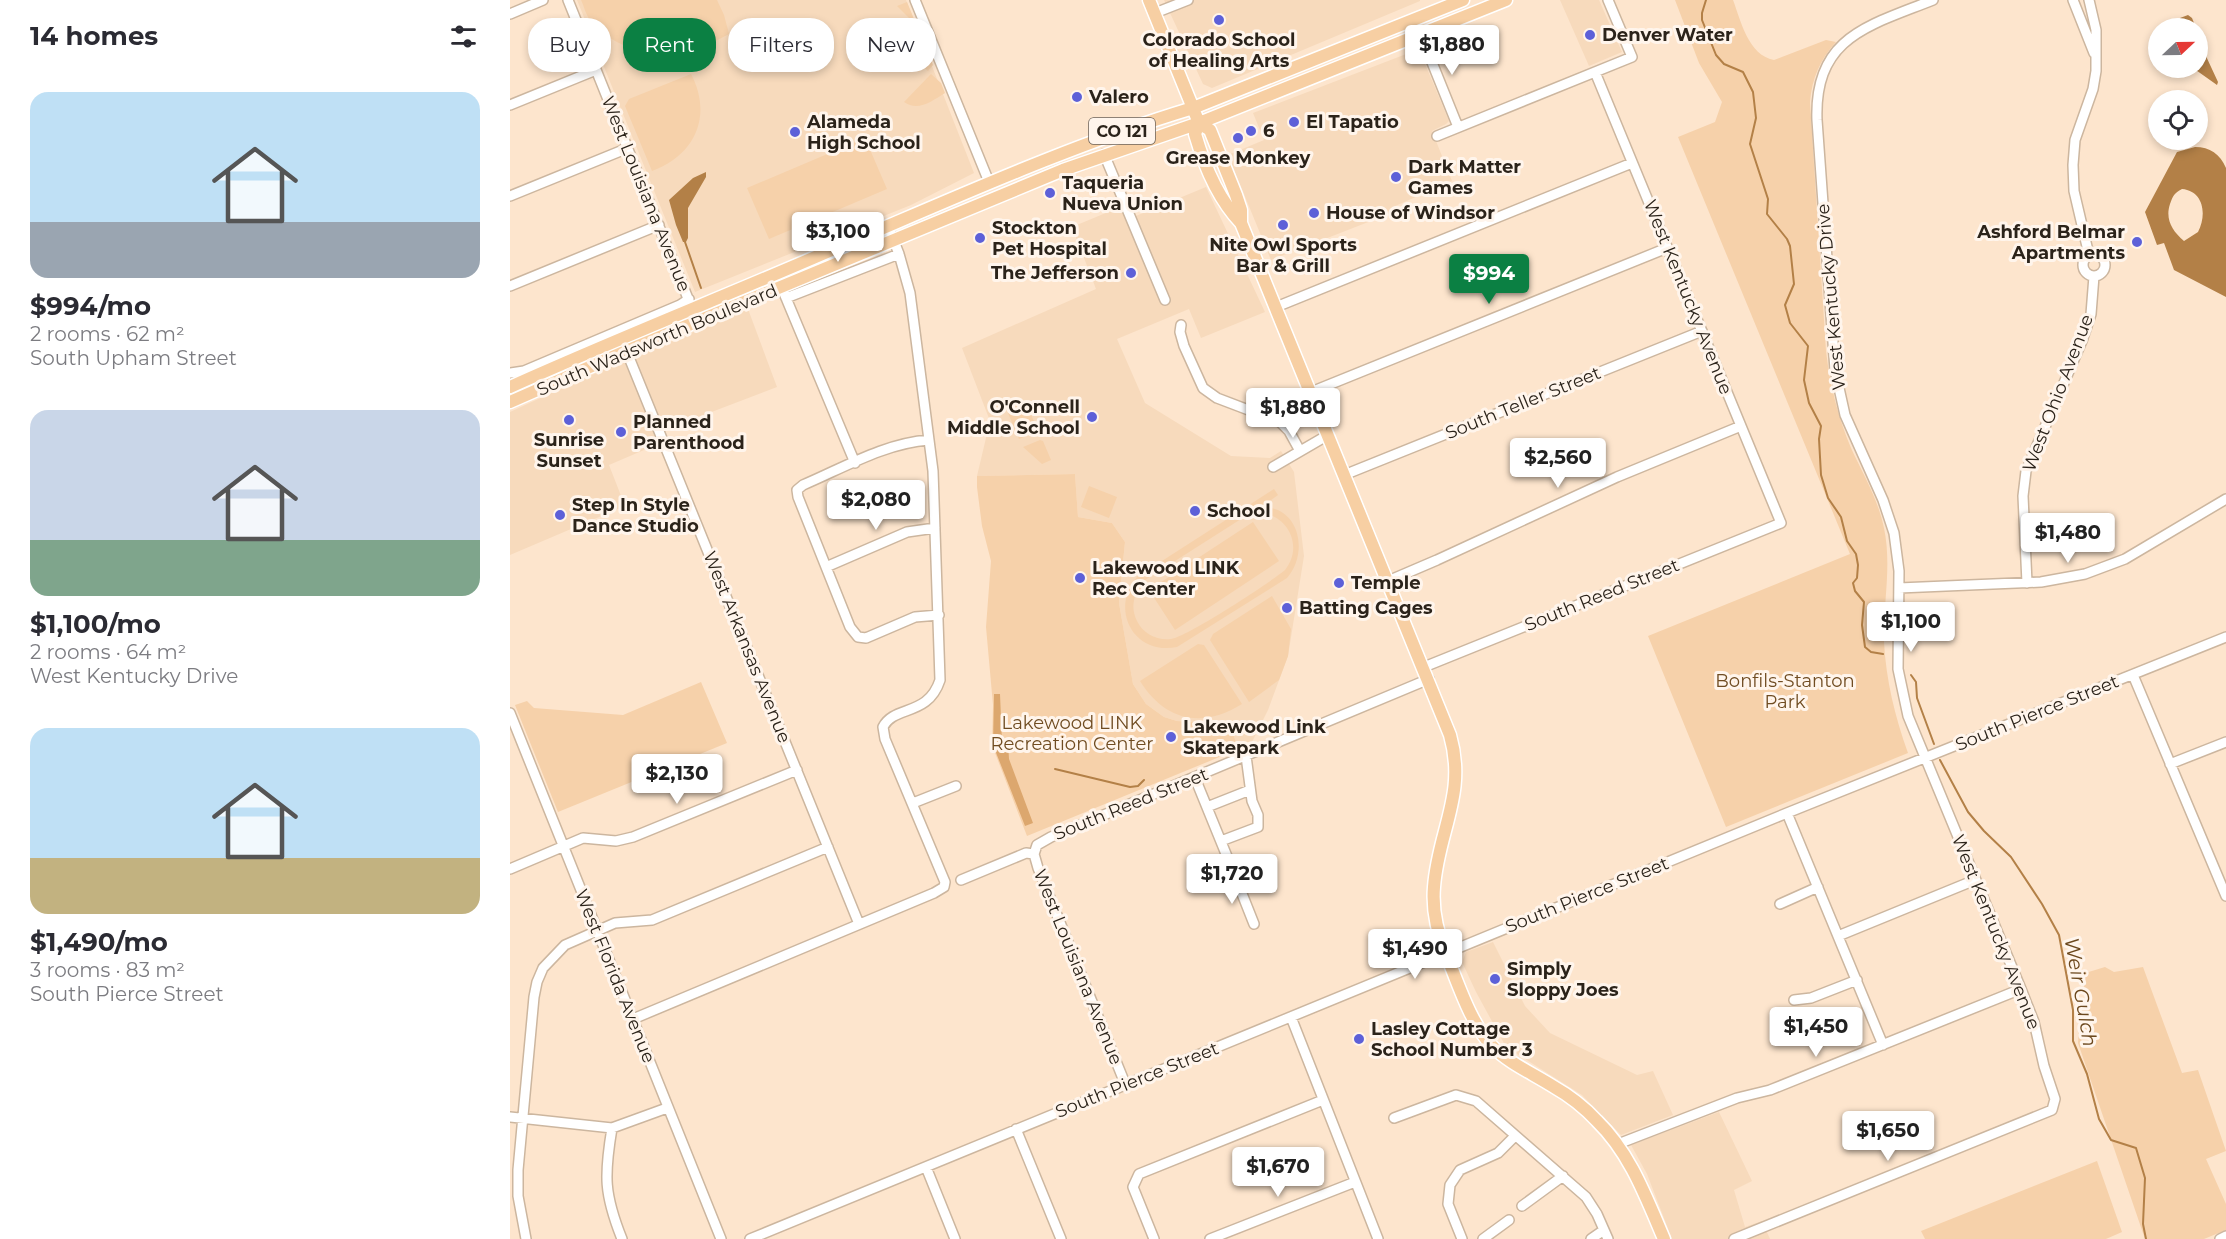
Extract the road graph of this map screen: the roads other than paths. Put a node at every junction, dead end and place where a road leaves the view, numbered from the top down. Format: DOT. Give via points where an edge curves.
graph roads {
  1 [pos="543,0"];
  2 [pos="568,0"];
  3 [pos="915,0"];
  4 [pos="1149,0"];
  5 [pos="1188,0"];
  6 [pos="1463,0"];
  7 [pos="1506,0"];
  8 [pos="1608,0"];
  9 [pos="1933,0"];
  10 [pos="2073,0"];
  11 [pos="2089,0"];
  12 [pos="1921,2"];
  13 [pos="1155,13"];
  14 [pos="510,14"];
  15 [pos="575,18"];
  16 [pos="1377,34"];
  17 [pos="1421,35"];
  18 [pos="2095,55"];
  19 [pos="591,72"];
  20 [pos="597,72"];
  21 [pos="1595,72"];
  22 [pos="1321,76"];
  23 [pos="510,105"];
  24 [pos="1193,108"];
  25 [pos="1199,123"];
  26 [pos="1458,127"];
  27 [pos="1437,136"];
  28 [pos="628,148"];
  29 [pos="1104,154"];
  30 [pos="1632,163"];
  31 [pos="989,182"];
  32 [pos="510,196"];
  33 [pos="951,216"];
  34 [pos="659,225"];
  35 [pos="888,226"];
  36 [pos="894,240"];
  37 [pos="1667,248"];
  38 [pos="899,254"];
  39 [pos="2089,255"];
  40 [pos="776,274"];
  41 [pos="2094,276"];
  42 [pos="510,286"];
  43 [pos="784,293"];
  44 [pos="1165,300"];
  45 [pos="690,304"];
  46 [pos="1276,307"];
  47 [pos="697,321"];
  48 [pos="1181,325"];
  49 [pos="1702,331"];
  50 [pos="621,338"];
  51 [pos="626,351"];
  52 [pos="510,373"];
  53 [pos="511,384"];
  54 [pos="1311,392"];
  55 [pos="514,400"];
  56 [pos="1741,426"];
  57 [pos="1328,435"];
  58 [pos="929,441"];
  59 [pos="1300,451"];
  60 [pos="855,463"];
  61 [pos="1273,467"];
  62 [pos="1344,475"];
  63 [pos="2226,499"];
  64 [pos="1781,523"];
  65 [pos="935,528"];
  66 [pos="826,567"];
  67 [pos="1388,581"];
  68 [pos="2027,582"];
  69 [pos="1899,588"];
  70 [pos="939,615"];
  71 [pos="2226,637"];
  72 [pos="1424,667"];
  73 [pos="2133,675"];
  74 [pos="1429,680"];
  75 [pos="510,713"];
  76 [pos="2226,742"];
  77 [pos="1246,756"];
  78 [pos="1924,758"];
  79 [pos="2170,764"];
  80 [pos="797,770"];
  81 [pos="1195,778"];
  82 [pos="956,786"];
  83 [pos="1250,790"];
  84 [pos="913,803"];
  85 [pos="1206,807"];
  86 [pos="1787,813"];
  87 [pos="1221,841"];
  88 [pos="563,846"];
  89 [pos="828,847"];
  90 [pos="1034,851"];
  91 [pos="1269,862"];
  92 [pos="510,869"];
  93 [pos="1235,876"];
  94 [pos="1975,879"];
  95 [pos="961,880"];
  96 [pos="1818,887"];
  97 [pos="2226,896"];
  98 [pos="1780,904"];
  99 [pos="859,924"];
  100 [pos="1254,924"];
  101 [pos="597,930"];
  102 [pos="1838,936"];
  103 [pos="1446,953"];
  104 [pos="1857,980"];
  105 [pos="2021,989"];
  106 [pos="1794,1000"];
  107 [pos="1291,1017"];
  108 [pos="633,1020"];
  109 [pos="1883,1045"];
  110 [pos="1126,1086"];
  111 [pos="1323,1100"];
  112 [pos="667,1108"];
  113 [pos="510,1118"];
  114 [pos="1394,1118"];
  115 [pos="522,1119"];
  116 [pos="612,1128"];
  117 [pos="1016,1129"];
  118 [pos="1515,1136"];
  119 [pos="1617,1144"];
  120 [pos="926,1167"];
  121 [pos="1563,1176"];
  122 [pos="1355,1182"];
  123 [pos="1522,1206"];
  124 [pos="1509,1220"];
  125 [pos="1606,1234"];
  126 [pos="2226,1236"];
  127 [pos="526,1239"];
  128 [pos="622,1239"];
  129 [pos="721,1239"];
  130 [pos="750,1239"];
  131 [pos="955,1239"];
  132 [pos="1061,1239"];
  133 [pos="1154,1239"];
  134 [pos="1210,1239"];
  135 [pos="1378,1239"];
  136 [pos="1462,1239"];
  137 [pos="1483,1239"];
  138 [pos="1591,1239"];
  139 [pos="1664,1239"];
  140 [pos="1734,1239"];
  141 [pos="2220,1239"];
  1 -- 14 [label="street"];
  2 -- 15 [label="street, West Louisiana Avenue"];
  3 -- 31 [label="street"];
  4 -- 13 [label="main road"];
  5 -- 13 [label="street"];
  6 -- 16 [label="main road, South Wadsworth Boulevard / CO 121"];
  7 -- 17 [label="main road, South Wadsworth Boulevard / CO 121"];
  8 -- 21 [label="street" via="1632,57"];
  9 -- 12 [label="street"];
  10 -- 18 [label="street"];
  11 -- 18 [label="street" via="2096,30"];
  12 -- 69 [label="street, West Kentucky Drive" via="1856,32 1839,47 1822,74 1818,90 1835,370 1851,430 1892,523"];
  13 -- 24 [label="main road"];
  16 -- 22 [label="main road" via="1324,66"];
  16 -- 24 [label="main road, South Wadsworth Boulevard / CO 121"];
  17 -- 22 [label="main road, South Wadsworth Boulevard / CO 121"];
  17 -- 26 [label="street"];
  18 -- 39 [label="street" via="2094,85 2076,137 2073,165 2075,195"];
  19 -- 23 [label="street"];
  20 -- 28 [label="street, West Louisiana Avenue"];
  21 -- 26 [label="street"];
  21 -- 30 [label="street, West Kentucky Avenue"];
  22 -- 25 [label="main road, South Wadsworth Boulevard / CO 121"];
  24 -- 25 [label="main road"];
  24 -- 31 [label="main road, South Wadsworth Boulevard / CO 121"];
  25 -- 29 [label="main road, South Wadsworth Boulevard / CO 121"];
  25 -- 46 [label="main road" via="1195,134 1208,170 1240,223"];
  26 -- 27 [label="street"];
  28 -- 32 [label="street"];
  28 -- 34 [label="street, West Louisiana Avenue"];
  29 -- 33 [label="main road, South Wadsworth Boulevard / CO 121"];
  29 -- 44 [label="street"];
  30 -- 37 [label="street, West Kentucky Avenue"];
  30 -- 46 [label="street"];
  31 -- 33 [label="main road" via="989,191"];
  31 -- 35 [label="main road, South Wadsworth Boulevard / CO 121"];
  33 -- 36 [label="main road, South Wadsworth Boulevard / CO 121"];
  34 -- 42 [label="street"];
  34 -- 45 [label="street, West Louisiana Avenue"];
  35 -- 36 [label="street"];
  35 -- 40 [label="main road, South Wadsworth Boulevard / CO 121"];
  36 -- 38 [label="street"];
  36 -- 43 [label="main road, South Wadsworth Boulevard / CO 121"];
  37 -- 49 [label="street, West Kentucky Avenue"];
  37 -- 54 [label="street"];
  38 -- 43 [label="street, South Wadsworth Boulevard"];
  38 -- 58 [label="street" via="910,293"];
  39 -- 41 [label="street" via="2083,268"];
  39 -- 41 [label="street" via="2099,254 2105,261 2104,271"];
  40 -- 43 [label="street"];
  40 -- 45 [label="main road, South Wadsworth Boulevard / CO 121"];
  41 -- 68 [label="street, West Ohio Avenue" via="2091,314 2082,341 2026,471"];
  43 -- 47 [label="main road, South Wadsworth Boulevard / CO 121"];
  43 -- 60 [label="street"];
  45 -- 47 [label="street, West Louisiana Avenue"];
  45 -- 50 [label="main road, South Wadsworth Boulevard / CO 121"];
  45 -- 52 [label="street, South Wadsworth Boulevard" via="524,371"];
  46 -- 54 [label="main road"];
  47 -- 51 [label="main road, South Wadsworth Boulevard / CO 121"];
  48 -- 59 [label="street" via="1184,346 1203,388 1216,398 1280,422"];
  49 -- 56 [label="street, West Kentucky Avenue"];
  49 -- 62 [label="street, South Teller Street"];
  50 -- 51 [label="street, West Arkansas Avenue"];
  50 -- 53 [label="main road, South Wadsworth Boulevard / CO 121"];
  51 -- 55 [label="main road, South Wadsworth Boulevard / CO 121"];
  51 -- 80 [label="street, West Arkansas Avenue"];
  53 -- 55 [label="street"];
  54 -- 57 [label="main road"];
  56 -- 64 [label="street, West Kentucky Avenue"];
  56 -- 67 [label="street" via="1617,477"];
  57 -- 59 [label="street"];
  57 -- 62 [label="main road"];
  58 -- 60 [label="street" via="896,446"];
  58 -- 65 [label="street"];
  59 -- 61 [label="street"];
  60 -- 66 [label="street" via="797,490"];
  62 -- 67 [label="main road"];
  63 -- 68 [label="street" via="2109,566 2068,578"];
  64 -- 72 [label="street, South Reed Street"];
  65 -- 66 [label="street" via="907,532"];
  65 -- 70 [label="street"];
  66 -- 70 [label="street" via="850,627 858,637 866,638 915,617"];
  67 -- 72 [label="main road"];
  68 -- 69 [label="street"];
  69 -- 78 [label="street, West Kentucky Drive" via="1899,678"];
  70 -- 84 [label="street" via="940,680 936,691 928,702 890,719 883,727"];
  71 -- 73 [label="street, South Pierce Street"];
  72 -- 74 [label="main road"];
  73 -- 78 [label="street, South Pierce Street"];
  73 -- 79 [label="street"];
  74 -- 77 [label="street, South Reed Street"];
  74 -- 103 [label="main road" via="1456,758 1456,786 1434,886 1436,920"];
  75 -- 88 [label="street, West Florida Avenue"];
  76 -- 79 [label="street"];
  77 -- 81 [label="street, South Reed Street"];
  77 -- 83 [label="street"];
  78 -- 86 [label="street, South Pierce Street"];
  78 -- 94 [label="street, West Kentucky Avenue"];
  79 -- 97 [label="street"];
  80 -- 88 [label="street" via="627,840 588,838"];
  80 -- 89 [label="street, West Arkansas Avenue"];
  81 -- 85 [label="street"];
  81 -- 90 [label="street, South Reed Street" via="1051,837 1038,843"];
  82 -- 84 [label="street"];
  83 -- 85 [label="street"];
  83 -- 87 [label="street" via="1258,826"];
  84 -- 99 [label="street" via="944,887"];
  85 -- 87 [label="street"];
  86 -- 96 [label="street"];
  86 -- 103 [label="street, South Pierce Street"];
  87 -- 93 [label="street"];
  88 -- 92 [label="street"];
  88 -- 101 [label="street, West Florida Avenue"];
  89 -- 99 [label="street, West Arkansas Avenue"];
  89 -- 101 [label="street" via="652,920"];
  90 -- 95 [label="street, South Reed Street"];
  90 -- 110 [label="street, West Louisiana Avenue"];
  91 -- 93 [label="street"];
  93 -- 100 [label="street"];
  94 -- 102 [label="street"];
  94 -- 105 [label="street, West Kentucky Avenue"];
  96 -- 98 [label="street"];
  96 -- 102 [label="street"];
  99 -- 108 [label="street"];
  101 -- 108 [label="street, West Florida Avenue"];
  101 -- 115 [label="street" via="554,954 537,982"];
  102 -- 104 [label="street"];
  103 -- 107 [label="street, South Pierce Street"];
  103 -- 119 [label="main road" via="1487,1040 1509,1060 1574,1100"];
  104 -- 106 [label="street" via="1811,998"];
  104 -- 109 [label="street"];
  105 -- 109 [label="street"];
  105 -- 140 [label="street, West Kentucky Avenue" via="2055,1099 2052,1110"];
  107 -- 110 [label="street, South Pierce Street"];
  107 -- 111 [label="street"];
  108 -- 112 [label="street, West Florida Avenue"];
  109 -- 119 [label="street"];
  110 -- 117 [label="street, South Pierce Street"];
  111 -- 122 [label="street"];
  111 -- 133 [label="street" via="1139,1174 1133,1187"];
  112 -- 116 [label="street"];
  112 -- 129 [label="street, West Florida Avenue"];
  113 -- 115 [label="street"];
  114 -- 118 [label="street" via="1456,1095 1476,1101"];
  115 -- 116 [label="street"];
  115 -- 127 [label="street" via="518,1196"];
  116 -- 128 [label="street" via="606,1190"];
  117 -- 120 [label="street, South Pierce Street"];
  117 -- 132 [label="street"];
  118 -- 121 [label="street"];
  118 -- 136 [label="street" via="1498,1154 1468,1165 1449,1185 1448,1204"];
  119 -- 139 [label="main road"];
  120 -- 130 [label="street, South Pierce Street"];
  120 -- 131 [label="street"];
  121 -- 123 [label="street"];
  121 -- 125 [label="street" via="1592,1204"];
  122 -- 134 [label="street"];
  122 -- 135 [label="street"];
  124 -- 137 [label="street"];
  125 -- 138 [label="street"];
  126 -- 141 [label="street"];
}
